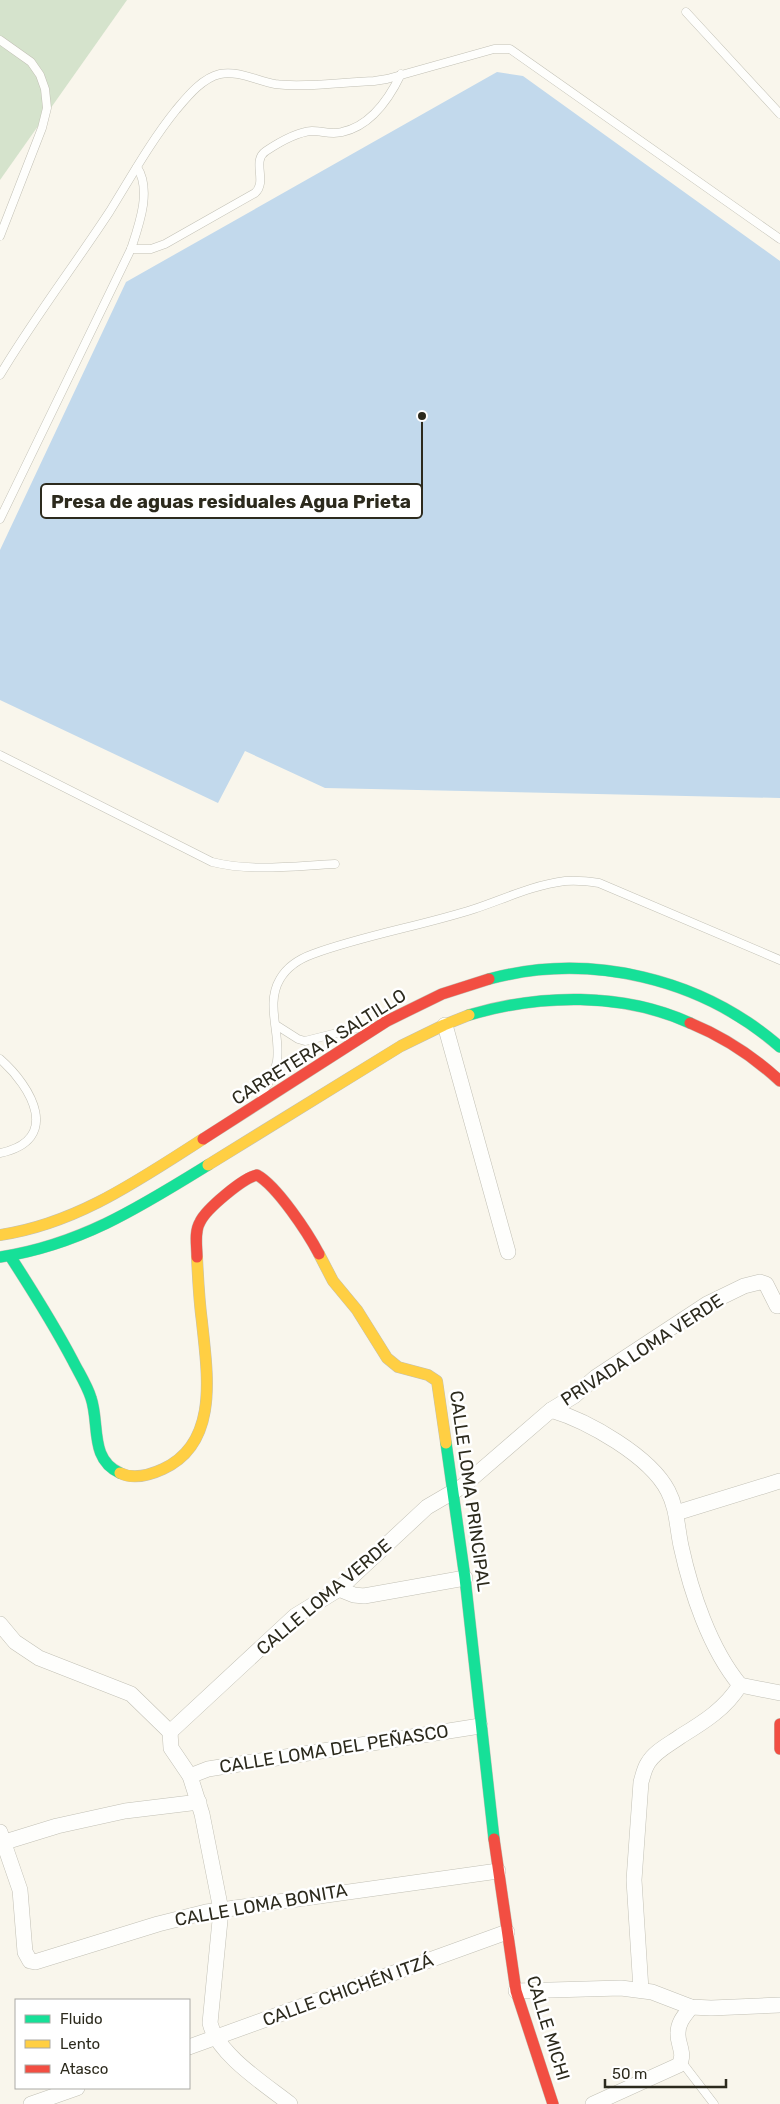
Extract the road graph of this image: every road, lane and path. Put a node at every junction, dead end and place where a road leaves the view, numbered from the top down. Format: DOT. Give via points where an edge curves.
graph roads {
  1 [pos="686,12"];
  2 [pos="0,40"];
  3 [pos="401,74"];
  4 [pos="780,114"];
  5 [pos="137,167"];
  6 [pos="0,236"];
  7 [pos="780,239"];
  8 [pos="131,249"];
  9 [pos="0,375"];
  10 [pos="0,519"];
  11 [pos="0,755"];
  12 [pos="335,864"];
  13 [pos="780,960"];
  14 [pos="386,1022"];
  15 [pos="276,1025"];
  16 [pos="445,1025"];
  17 [pos="780,1047"];
  18 [pos="0,1059"];
  19 [pos="780,1081"];
  20 [pos="253,1108"];
  21 [pos="0,1153"];
  22 [pos="0,1235"];
  23 [pos="508,1252"];
  24 [pos="5,1256"];
  25 [pos="777,1306"];
  26 [pos="551,1410"];
  27 [pos="780,1481"];
  28 [pos="452,1493"];
  29 [pos="676,1513"];
  30 [pos="465,1578"];
  31 [pos="338,1589"];
  32 [pos="0,1624"];
  33 [pos="740,1685"];
  34 [pos="780,1693"];
  35 [pos="780,1724"];
  36 [pos="480,1726"];
  37 [pos="170,1732"];
  38 [pos="780,1749"];
  39 [pos="190,1776"];
  40 [pos="198,1802"];
  41 [pos="2,1837"];
  42 [pos="498,1871"];
  43 [pos="221,1910"];
  44 [pos="507,1932"];
  45 [pos="641,1990"];
  46 [pos="516,1991"];
  47 [pos="780,2005"];
  48 [pos="691,2007"];
  49 [pos="215,2038"];
  50 [pos="190,2047"];
  51 [pos="682,2061"];
  52 [pos="74,2089"];
  53 [pos="31,2104"];
  54 [pos="290,2104"];
  55 [pos="553,2104"];
  56 [pos="593,2104"];
  57 [pos="714,2104"];
  1 -- 4 [label="lane"];
  2 -- 6 [label="lane" via="31,62 40,74 47,108 37,143"];
  3 -- 5 [label="lane" via="374,81 294,85 219,74 203,82 189,96 158,134"];
  3 -- 7 [label="lane" via="494,49 510,49"];
  3 -- 8 [label="lane" via="385,101 363,123 332,134 300,133 263,153 259,160 261,184 255,193 165,244 151,249"];
  5 -- 8 [label="lane" via="142,174 144,189"];
  5 -- 9 [label="lane"];
  8 -- 10 [label="lane"];
  11 -- 12 [label="lane" via="212,862 253,868"];
  13 -- 15 [label="lane" via="616,889 590,882 565,881 312,955 287,969 274,991 272,1003"];
  14 -- 15 [label="lane" via="305,1041"];
  14 -- 17 [label="main road, CARRETERA A SALTILLO" via="473,982 537,969 575,968 634,974 663,981 721,1006"];
  14 -- 20 [label="main road, CARRETERA A SALTILLO"];
  15 -- 20 [label="lane" via="275,1068"];
  16 -- 19 [label="main road" via="487,1009 512,1004 573,999 634,1006 661,1012 706,1030 738,1047"];
  16 -- 23 [label="street"];
  16 -- 24 [label="main road" via="374,1061 128,1215 70,1241"];
  18 -- 21 [label="lane" via="26,1088 36,1108 37,1123 31,1136 22,1144"];
  20 -- 22 [label="main road, CARRETERA A SALTILLO" via="92,1206 46,1224"];
  24 -- 28 [label="main road, CALLE LOMA PRINCIPAL" via="65,1345 85,1383 92,1402 102,1457 116,1472 140,1478 171,1466 192,1446 207,1398 197,1284 197,1228 202,1218 248,1178 262,1177 301,1225 333,1281 357,1310 387,1358 398,1366 428,1374 437,1381"];
  25 -- 26 [label="street, PRIVADA LOMA VERDE" via="763,1282 733,1291 707,1304"];
  26 -- 28 [label="street, CALLE LOMA VERDE"];
  26 -- 29 [label="street" via="588,1424 644,1462 657,1473"];
  27 -- 29 [label="street"];
  28 -- 30 [label="main road, CALLE LOMA PRINCIPAL"];
  28 -- 31 [label="street, CALLE LOMA VERDE" via="427,1507"];
  29 -- 33 [label="street" via="681,1546 712,1643"];
  30 -- 31 [label="street" via="364,1596"];
  30 -- 36 [label="main road, CALLE LOMA PRINCIPAL"];
  31 -- 37 [label="street, CALLE LOMA VERDE" via="295,1616"];
  32 -- 37 [label="street" via="22,1647 39,1658 131,1694"];
  33 -- 34 [label="street"];
  33 -- 45 [label="street" via="724,1706 657,1753 648,1762 641,1782 634,1860"];
  35 -- 38 [label="main road"];
  36 -- 39 [label="street, CALLE LOMA DEL PEÑASCO" via="208,1769"];
  36 -- 42 [label="main road, CALLE LOMA PRINCIPAL"];
  37 -- 39 [label="street" via="171,1748"];
  39 -- 40 [label="street"];
  40 -- 41 [label="street" via="125,1811"];
  40 -- 43 [label="street"];
  41 -- 43 [label="street, CALLE LOMA BONITA" via="20,1890 25,1952 30,1960 41,1962 158,1924"];
  42 -- 43 [label="street, CALLE LOMA BONITA"];
  42 -- 44 [label="main road, CALLE LOMA PRINCIPAL"];
  43 -- 49 [label="street" via="210,2024"];
  44 -- 46 [label="main road, CALLE MICHI"];
  44 -- 49 [label="street, CALLE CHICHÉN ITZÁ"];
  45 -- 46 [label="street"];
  45 -- 48 [label="street"];
  46 -- 55 [label="main road, CALLE MICHI"];
  47 -- 48 [label="street"];
  48 -- 51 [label="street" via="681,2020 678,2031"];
  49 -- 50 [label="street, CALLE CHICHÉN ITZÁ"];
  49 -- 54 [label="street" via="225,2051"];
  51 -- 56 [label="street" via="676,2067"];
  51 -- 57 [label="lane"];
  52 -- 53 [label="street"];
}
